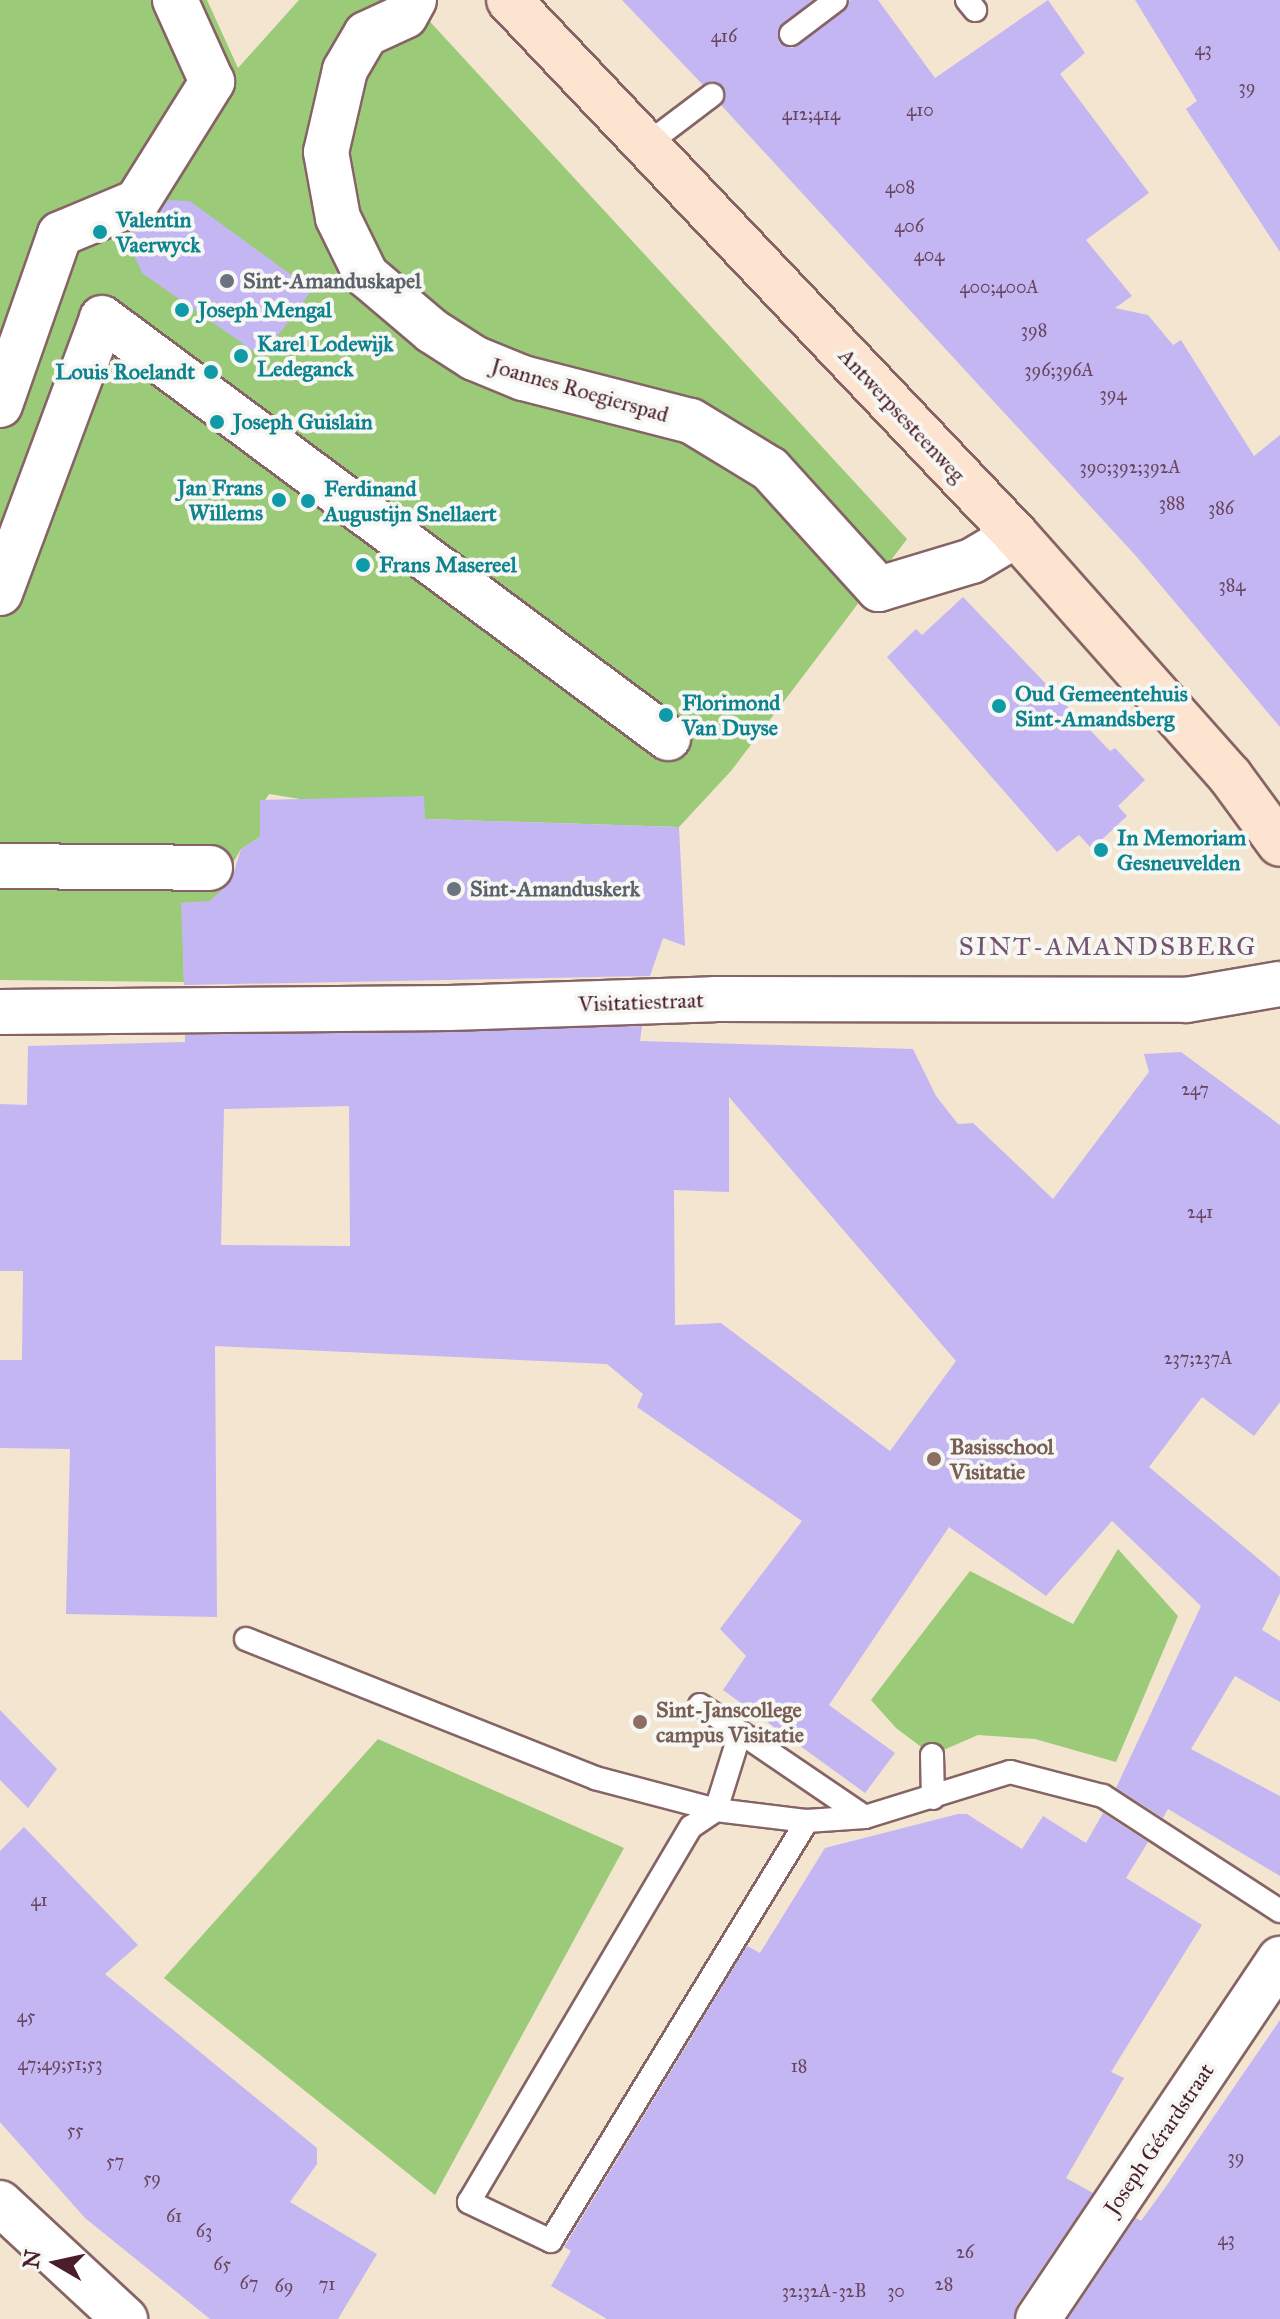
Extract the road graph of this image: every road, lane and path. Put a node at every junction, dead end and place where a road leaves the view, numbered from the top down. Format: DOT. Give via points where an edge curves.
graph roads {
  1 [pos="175,0"];
  2 [pos="414,0"];
  3 [pos="509,0"];
  4 [pos="836,0"];
  5 [pos="791,34"];
  6 [pos="712,95"];
  7 [pos="646,145"];
  8 [pos="0,405"];
  9 [pos="1016,535"];
  10 [pos="5,568"];
  11 [pos="668,738"];
  12 [pos="1280,844"];
  13 [pos="0,866"];
  14 [pos="210,868"];
  15 [pos="1280,984"];
  16 [pos="0,1012"];
  17 [pos="246,1639"];
  18 [pos="700,1705"];
  19 [pos="740,1733"];
  20 [pos="932,1755"];
  21 [pos="933,1798"];
  22 [pos="716,1810"];
  23 [pos="865,1817"];
  24 [pos="807,1821"];
  25 [pos="1280,1911"];
  26 [pos="1280,1959"];
  27 [pos="0,2203"];
  28 [pos="125,2319"];
  29 [pos="1038,2319"];
  1 -- 8 [label="street" via="212,82 137,202 60,234"];
  2 -- 9 [label="street, Joannes Roegierspad" via="405,16 366,34 345,70 326,152 338,218 366,275 432,331 474,358 523,378 691,421 770,469 879,589 972,561"];
  3 -- 7 [label="main road, Antwerpsesteenweg"];
  4 -- 5 [label="lane"];
  6 -- 7 [label="lane"];
  7 -- 9 [label="main road, Antwerpsesteenweg"];
  9 -- 12 [label="main road, Antwerpsesteenweg" via="1230,776"];
  10 -- 11 [label="street" via="102,318"];
  13 -- 14 [label="street"];
  15 -- 16 [label="street, Visitatiestraat" via="1186,1000 714,999 449,1008"];
  17 -- 22 [label="lane" via="595,1778"];
  18 -- 19 [label="lane"];
  19 -- 22 [label="lane"];
  19 -- 23 [label="lane"];
  20 -- 21 [label="lane"];
  21 -- 23 [label="lane"];
  21 -- 25 [label="lane" via="1010,1772 1103,1796"];
  22 -- 24 [label="lane"];
  22 -- 24 [label="lane" via="691,1827 469,2202 551,2241"];
  23 -- 24 [label="lane"];
  26 -- 29 [label="street, Joseph Gérardstraat"];
  27 -- 28 [label="street"];
}
